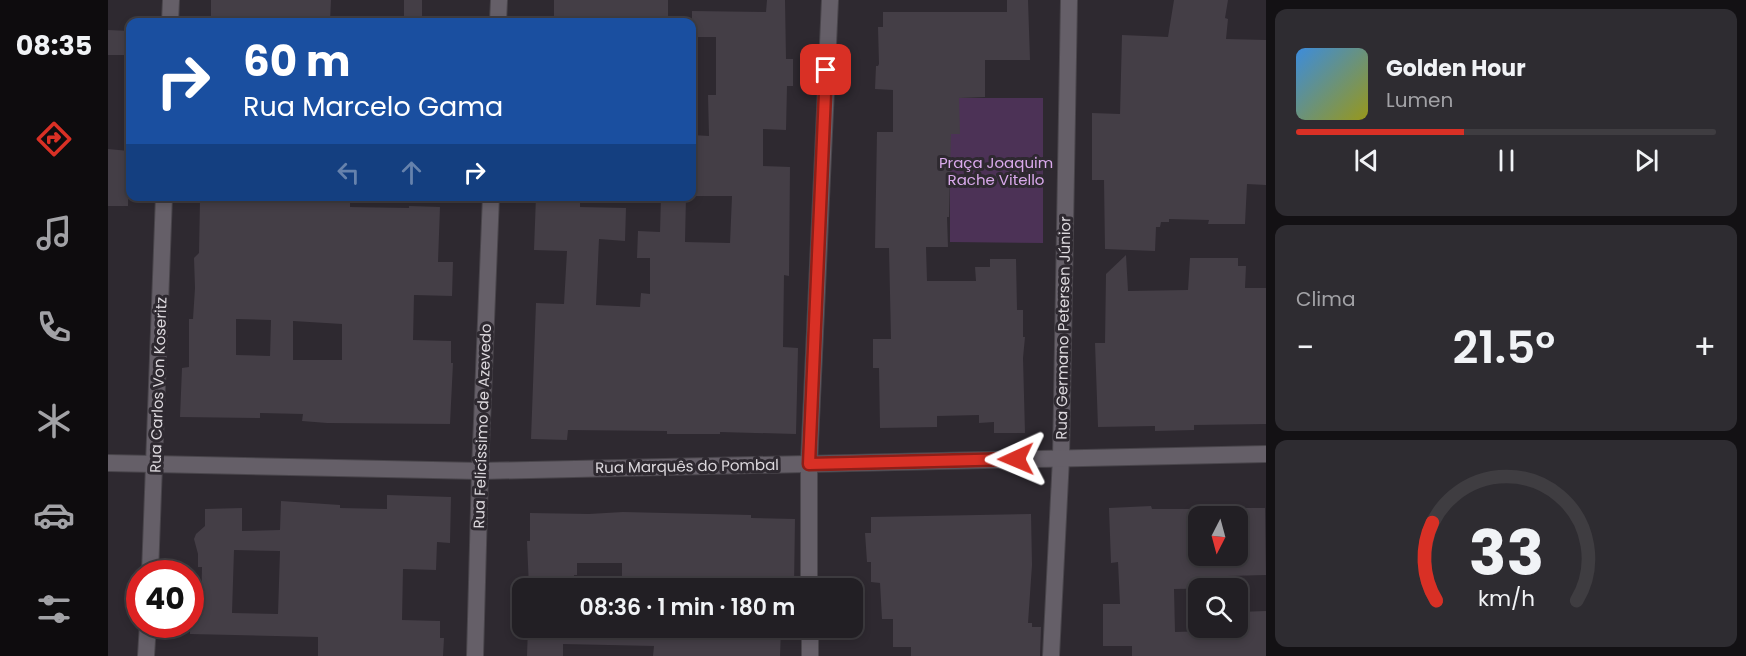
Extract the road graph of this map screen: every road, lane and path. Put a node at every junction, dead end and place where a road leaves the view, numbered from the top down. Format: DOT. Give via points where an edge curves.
graph roads {
  1 [pos="171,0"];
  2 [pos="499,0"];
  3 [pos="830,0"];
  4 [pos="1070,0"];
  5 [pos="170,18"];
  6 [pos="498,18"];
  7 [pos="164,201"];
  8 [pos="491,201"];
  9 [pos="1266,454"];
  10 [pos="1061,458"];
  11 [pos="108,463"];
  12 [pos="809,464"];
  13 [pos="156,465"];
  14 [pos="480,471"];
  15 [pos="151,560"];
  16 [pos="809,578"];
  17 [pos="147,638"];
  18 [pos="810,638"];
  19 [pos="146,656"];
  20 [pos="475,656"];
  21 [pos="810,656"];
  22 [pos="1051,656"];
  1 -- 5 [label="street"];
  2 -- 6 [label="street"];
  3 -- 12 [label="street"];
  4 -- 10 [label="street, Rua Germano Petersen Júnior"];
  7 -- 13 [label="street, Rua Carlos Von Koseritz"];
  8 -- 14 [label="street, Rua Felicíssimo de Azevedo"];
  9 -- 10 [label="street, Rua Marquês do Pombal"];
  10 -- 12 [label="street, Rua Marquês do Pombal"];
  10 -- 22 [label="street, Rua Germano Petersen Júnior"];
  11 -- 13 [label="street, Rua Marquês do Pombal"];
  12 -- 14 [label="street, Rua Marquês do Pombal"];
  12 -- 16 [label="street"];
  13 -- 14 [label="street, Rua Marquês do Pombal"];
  13 -- 15 [label="street, Rua Carlos Von Koseritz"];
  14 -- 20 [label="street, Rua Felicíssimo de Azevedo"];
  17 -- 19 [label="street"];
  18 -- 21 [label="street"];
}
